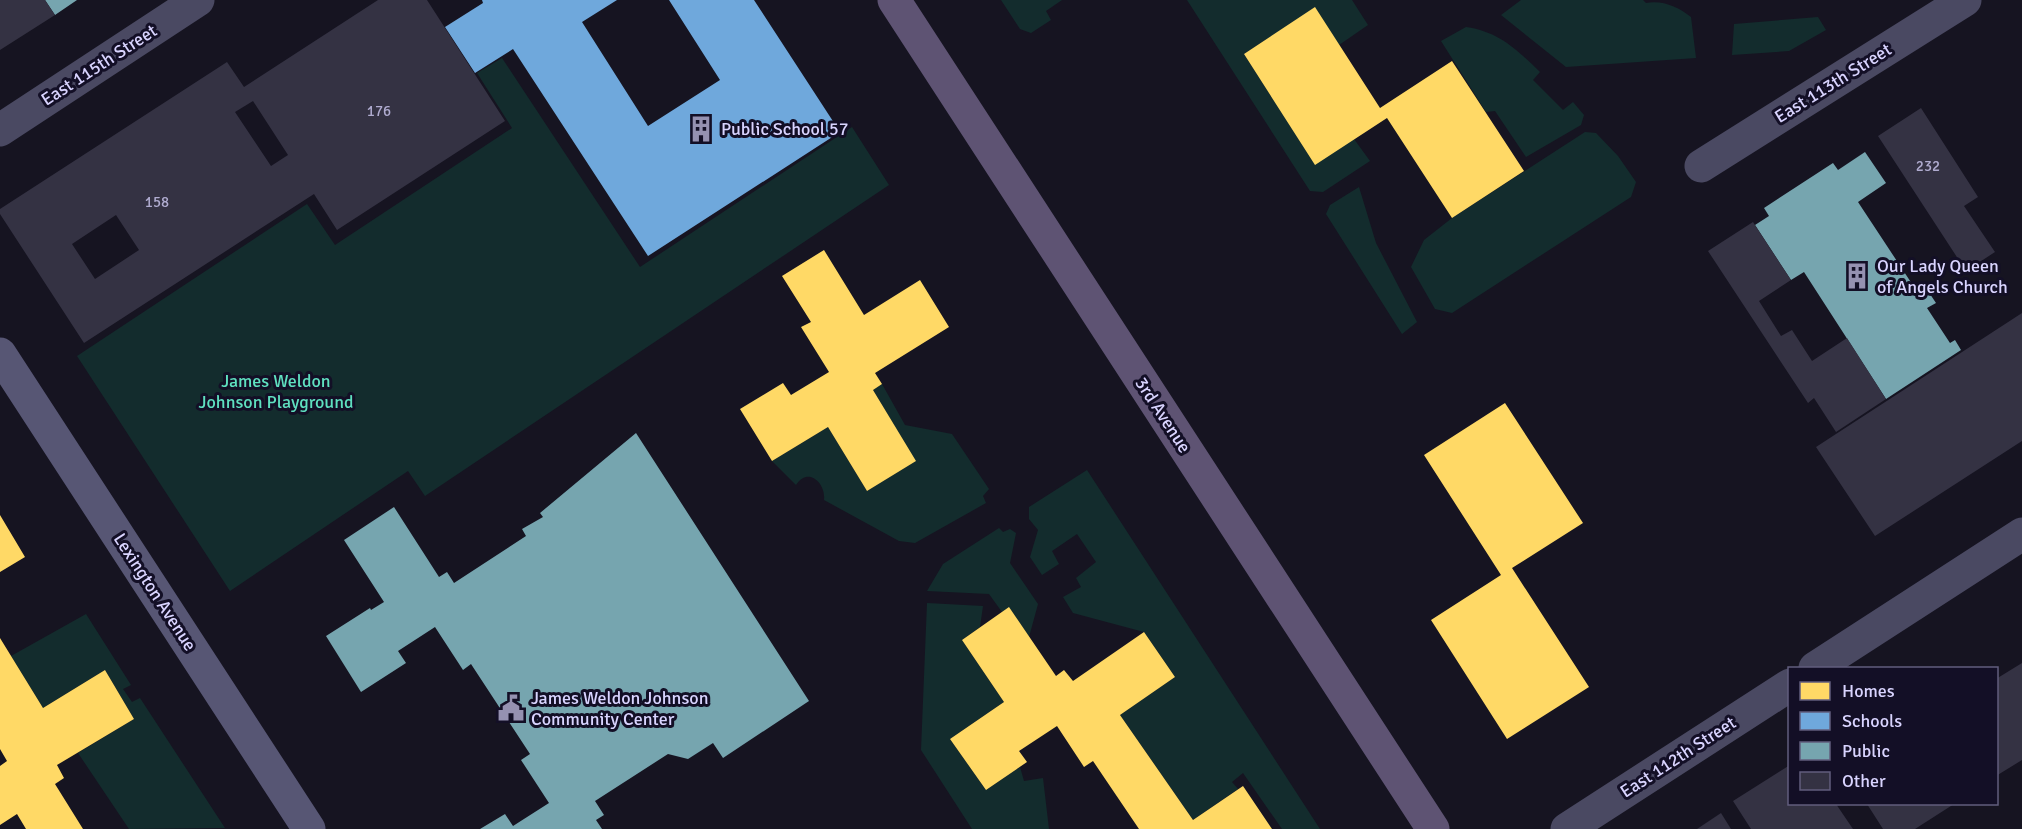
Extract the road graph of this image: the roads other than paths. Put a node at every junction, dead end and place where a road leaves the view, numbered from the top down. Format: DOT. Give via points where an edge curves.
graph roads {
  1 [pos="198,0"];
  2 [pos="894,0"];
  3 [pos="1965,0"];
  4 [pos="0,130"];
  5 [pos="1701,166"];
  6 [pos="0,354"];
  7 [pos="2022,534"];
  8 [pos="1818,667"];
  9 [pos="1788,686"];
  10 [pos="309,829"];
  11 [pos="1433,829"];
  12 [pos="1567,829"];
  1 -- 4 [label="street, East 115th Street"];
  2 -- 11 [label="main road, 3rd Avenue"];
  3 -- 5 [label="street, East 113th Street"];
  6 -- 10 [label="main road, Lexington Avenue"];
  7 -- 8 [label="street"];
  9 -- 12 [label="street, East 112th Street"];
}
